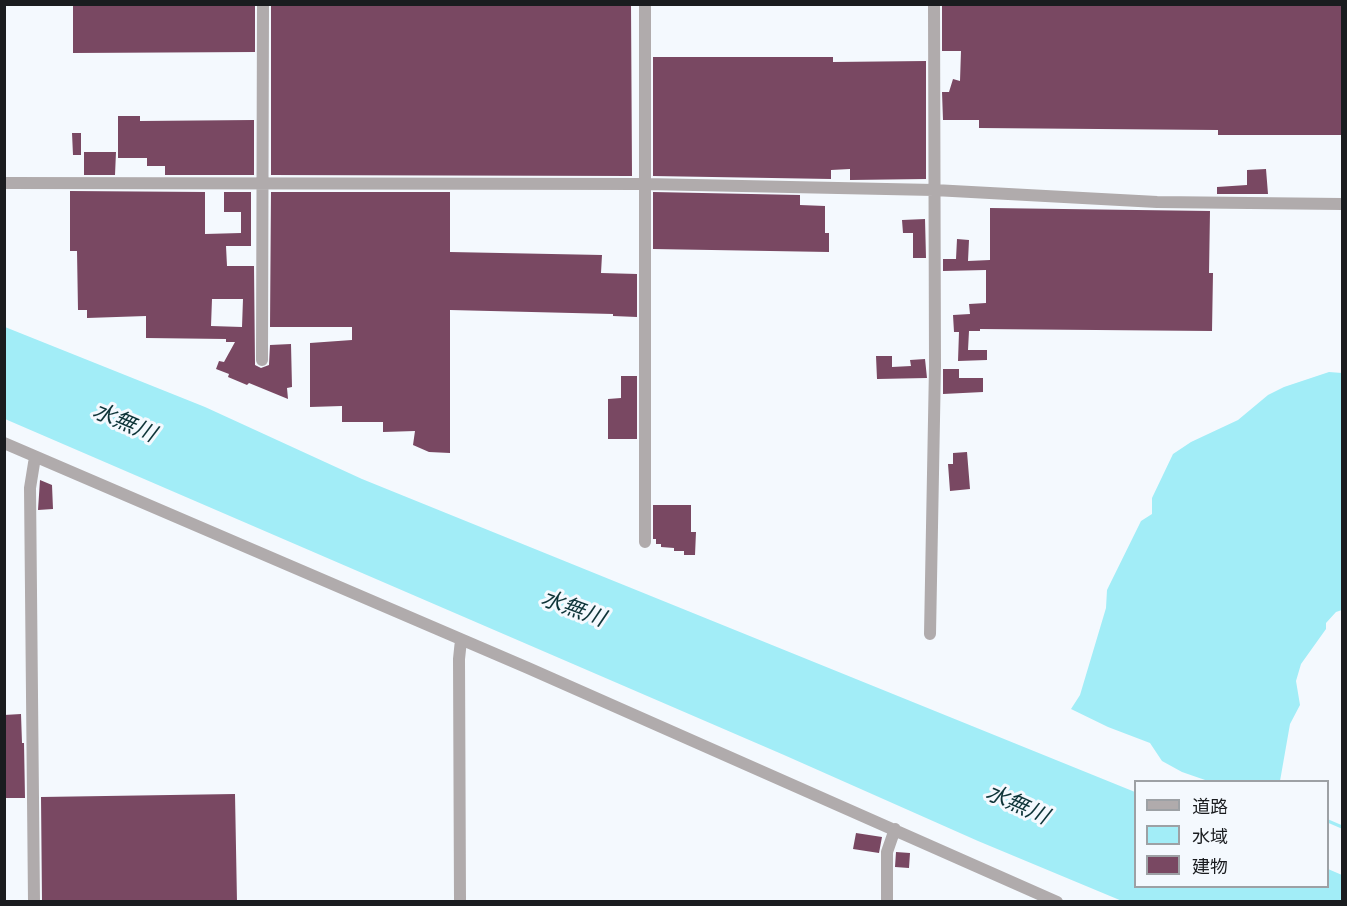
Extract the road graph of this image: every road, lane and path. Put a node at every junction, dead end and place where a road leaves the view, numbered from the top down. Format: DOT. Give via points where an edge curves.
graph roads {
  1 [pos="264,4"];
  2 [pos="645,4"];
  3 [pos="934,4"];
  4 [pos="4,183"];
  5 [pos="263,183"];
  6 [pos="646,184"];
  7 [pos="934,190"];
  8 [pos="1342,204"];
  9 [pos="262,360"];
  10 [pos="4,443"];
  11 [pos="35,457"];
  12 [pos="645,542"];
  13 [pos="930,634"];
  14 [pos="461,640"];
  15 [pos="895,829"];
  16 [pos="34,902"];
  17 [pos="460,902"];
  18 [pos="887,902"];
  19 [pos="1057,902"];
  1 -- 5 [label="street"];
  2 -- 6 [label="street"];
  3 -- 7 [label="street"];
  4 -- 5 [label="street"];
  5 -- 6 [label="street"];
  5 -- 9 [label="street"];
  6 -- 7 [label="street"];
  6 -- 12 [label="street"];
  7 -- 8 [label="street" via="1157,202"];
  7 -- 13 [label="street"];
  10 -- 11 [label="street"];
  11 -- 14 [label="street"];
  11 -- 16 [label="street" via="30,488"];
  14 -- 15 [label="street"];
  14 -- 17 [label="street"];
  15 -- 18 [label="street" via="887,852"];
  15 -- 19 [label="street"];
}
